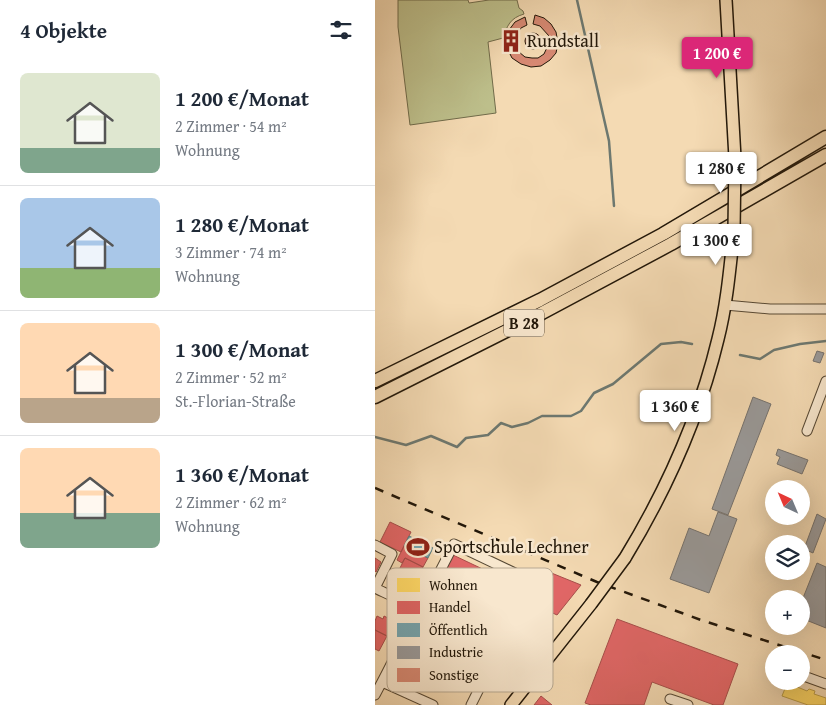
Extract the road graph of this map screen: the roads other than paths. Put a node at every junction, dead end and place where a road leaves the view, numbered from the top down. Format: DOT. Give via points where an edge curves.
graph roads {
  1 [pos="727,0"];
  2 [pos="826,137"];
  3 [pos="826,155"];
  4 [pos="725,305"];
  5 [pos="826,309"];
  6 [pos="375,381"];
  7 [pos="826,381"];
  8 [pos="375,397"];
  9 [pos="807,431"];
  10 [pos="375,545"];
  11 [pos="442,568"];
  12 [pos="504,568"];
  13 [pos="375,588"];
  14 [pos="387,594"];
  15 [pos="553,652"];
  16 [pos="387,671"];
  17 [pos="810,678"];
  18 [pos="382,682"];
  19 [pos="826,684"];
  20 [pos="387,685"];
  21 [pos="399,692"];
  22 [pos="478,692"];
  23 [pos="521,692"];
  24 [pos="375,695"];
  25 [pos="670,699"];
  26 [pos="414,701"];
  27 [pos="433,705"];
  28 [pos="471,705"];
  29 [pos="511,705"];
  30 [pos="688,705"];
  1 -- 4 [label="main road, bridge" via="735,158 734,230"];
  2 -- 6 [label="highway, B 28" via="540,300"];
  3 -- 8 [label="highway, B 28" via="542,314"];
  4 -- 5 [label="street" via="770,310"];
  4 -- 15 [label="main road, bridge" via="704,393 685,446 655,508 625,558"];
  7 -- 9 [label="street"];
  10 -- 13 [label="street" via="392,554"];
  11 -- 12 [label="street" via="454,544"];
  13 -- 14 [label="street"];
  16 -- 18 [label="street"];
  17 -- 19 [label="street"];
  18 -- 20 [label="street"];
  18 -- 24 [label="street"];
  21 -- 26 [label="street"];
  22 -- 28 [label="street"];
  23 -- 29 [label="main road, bridge"];
  25 -- 30 [label="street"];
  26 -- 27 [label="street"];
}
